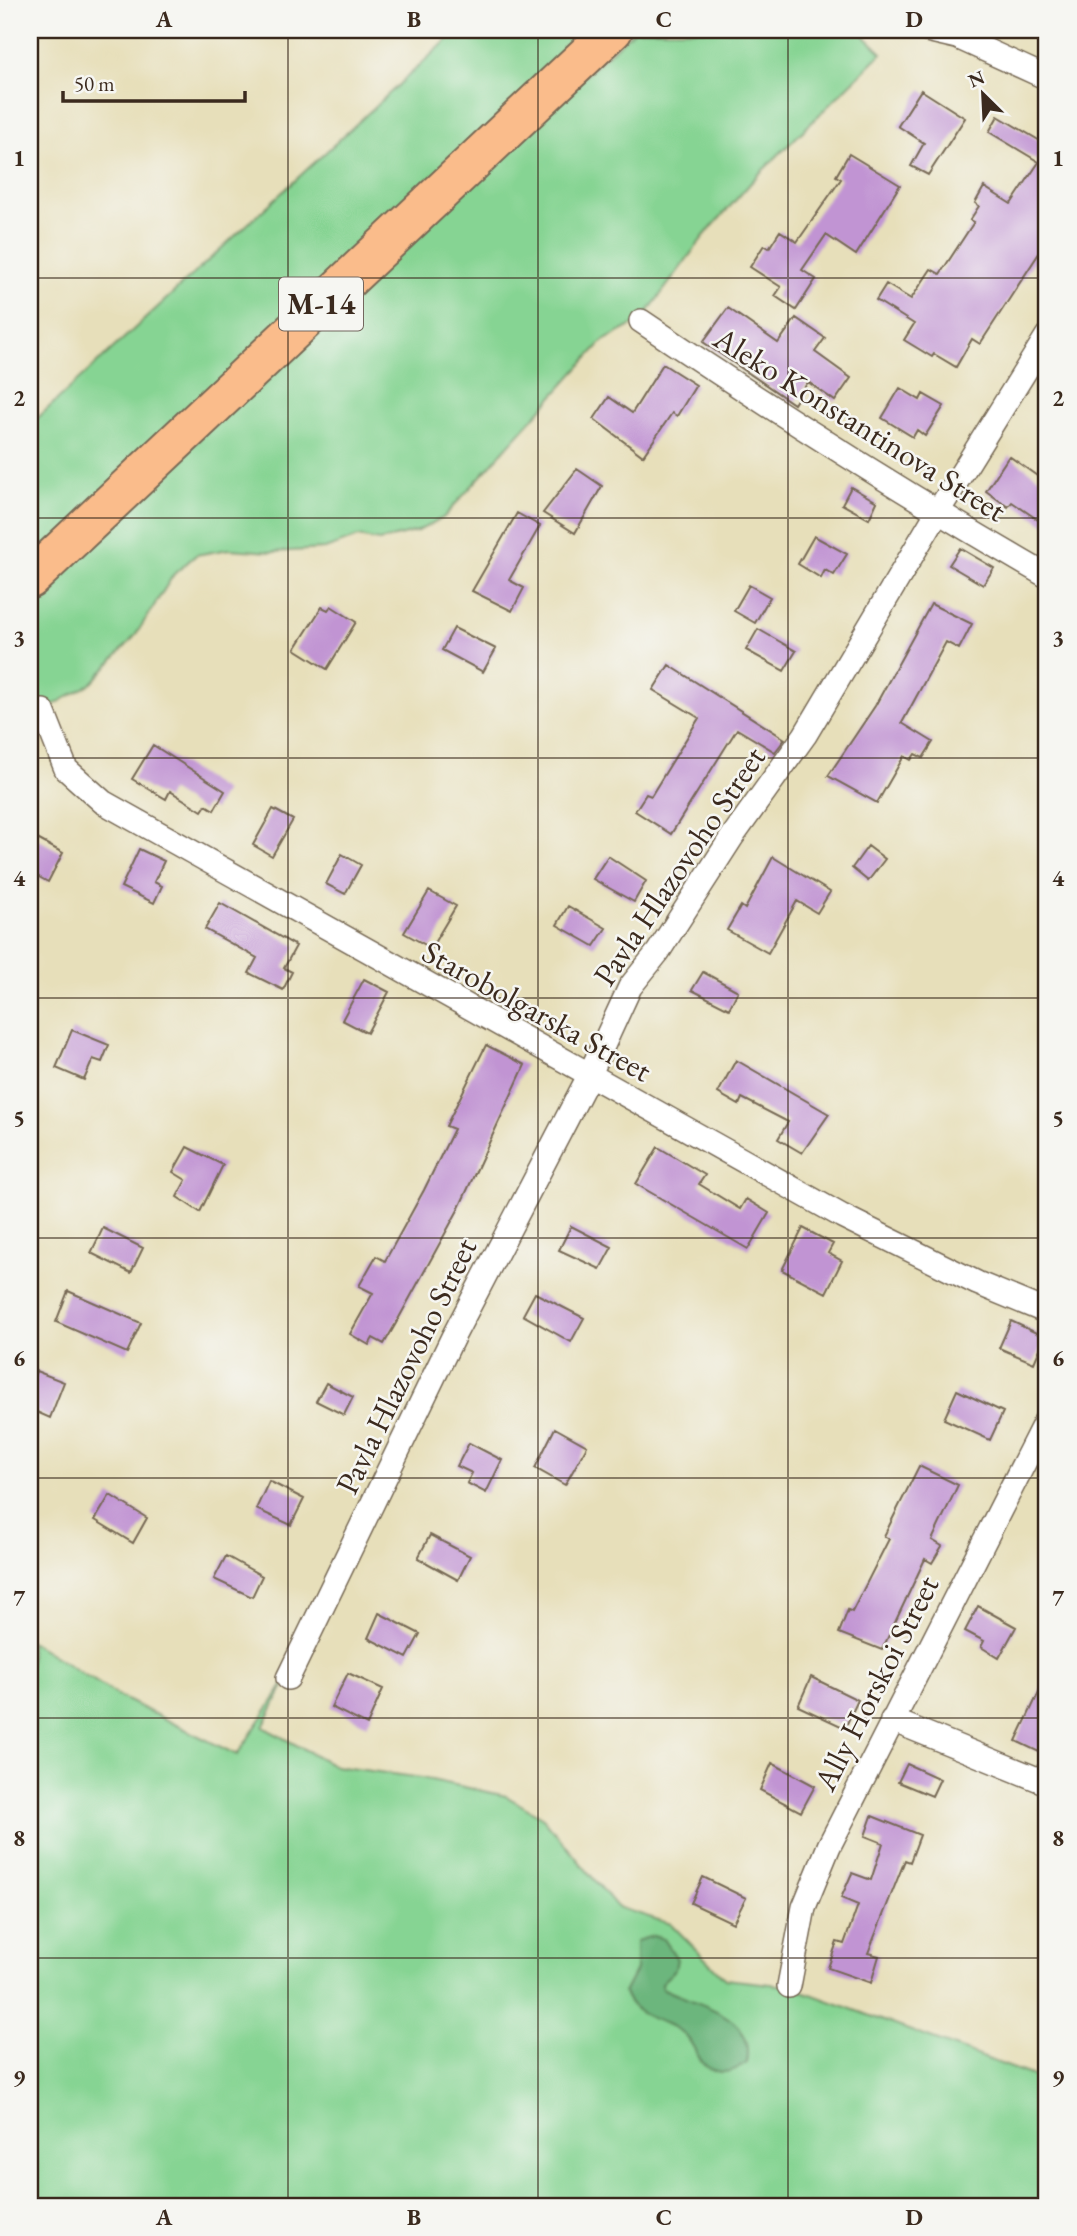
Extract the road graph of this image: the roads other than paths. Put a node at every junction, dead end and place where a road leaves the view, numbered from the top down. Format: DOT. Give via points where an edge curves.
graph roads {
  1 [pos="613,30"];
  2 [pos="927,30"];
  3 [pos="1047,78"];
  4 [pos="642,321"];
  5 [pos="1047,336"];
  6 [pos="937,513"];
  7 [pos="1047,576"];
  8 [pos="30,579"];
  9 [pos="43,711"];
  10 [pos="589,1076"];
  11 [pos="1047,1312"];
  12 [pos="1047,1418"];
  13 [pos="288,1678"];
  14 [pos="892,1720"];
  15 [pos="1047,1783"];
  16 [pos="789,1986"];
  1 -- 8 [label="highway, М-14"];
  2 -- 3 [label="street" via="957,37"];
  4 -- 6 [label="street, Aleko Konstantinova Street" via="742,391"];
  5 -- 6 [label="street, Pavla Hlazovoho Street"];
  6 -- 7 [label="street, Aleko Konstantinova Street"];
  6 -- 10 [label="street, Pavla Hlazovoho Street" via="805,735 630,987"];
  9 -- 10 [label="street, Starobolgarska Street" via="66,769 103,802"];
  10 -- 11 [label="street, Starobolgarska Street" via="842,1216 976,1283"];
  10 -- 13 [label="street, Pavla Hlazovoho Street" via="453,1337"];
  12 -- 14 [label="street, Ally Horskoi Street"];
  14 -- 15 [label="street"];
  14 -- 16 [label="street, Ally Horskoi Street" via="804,1907"];
}
